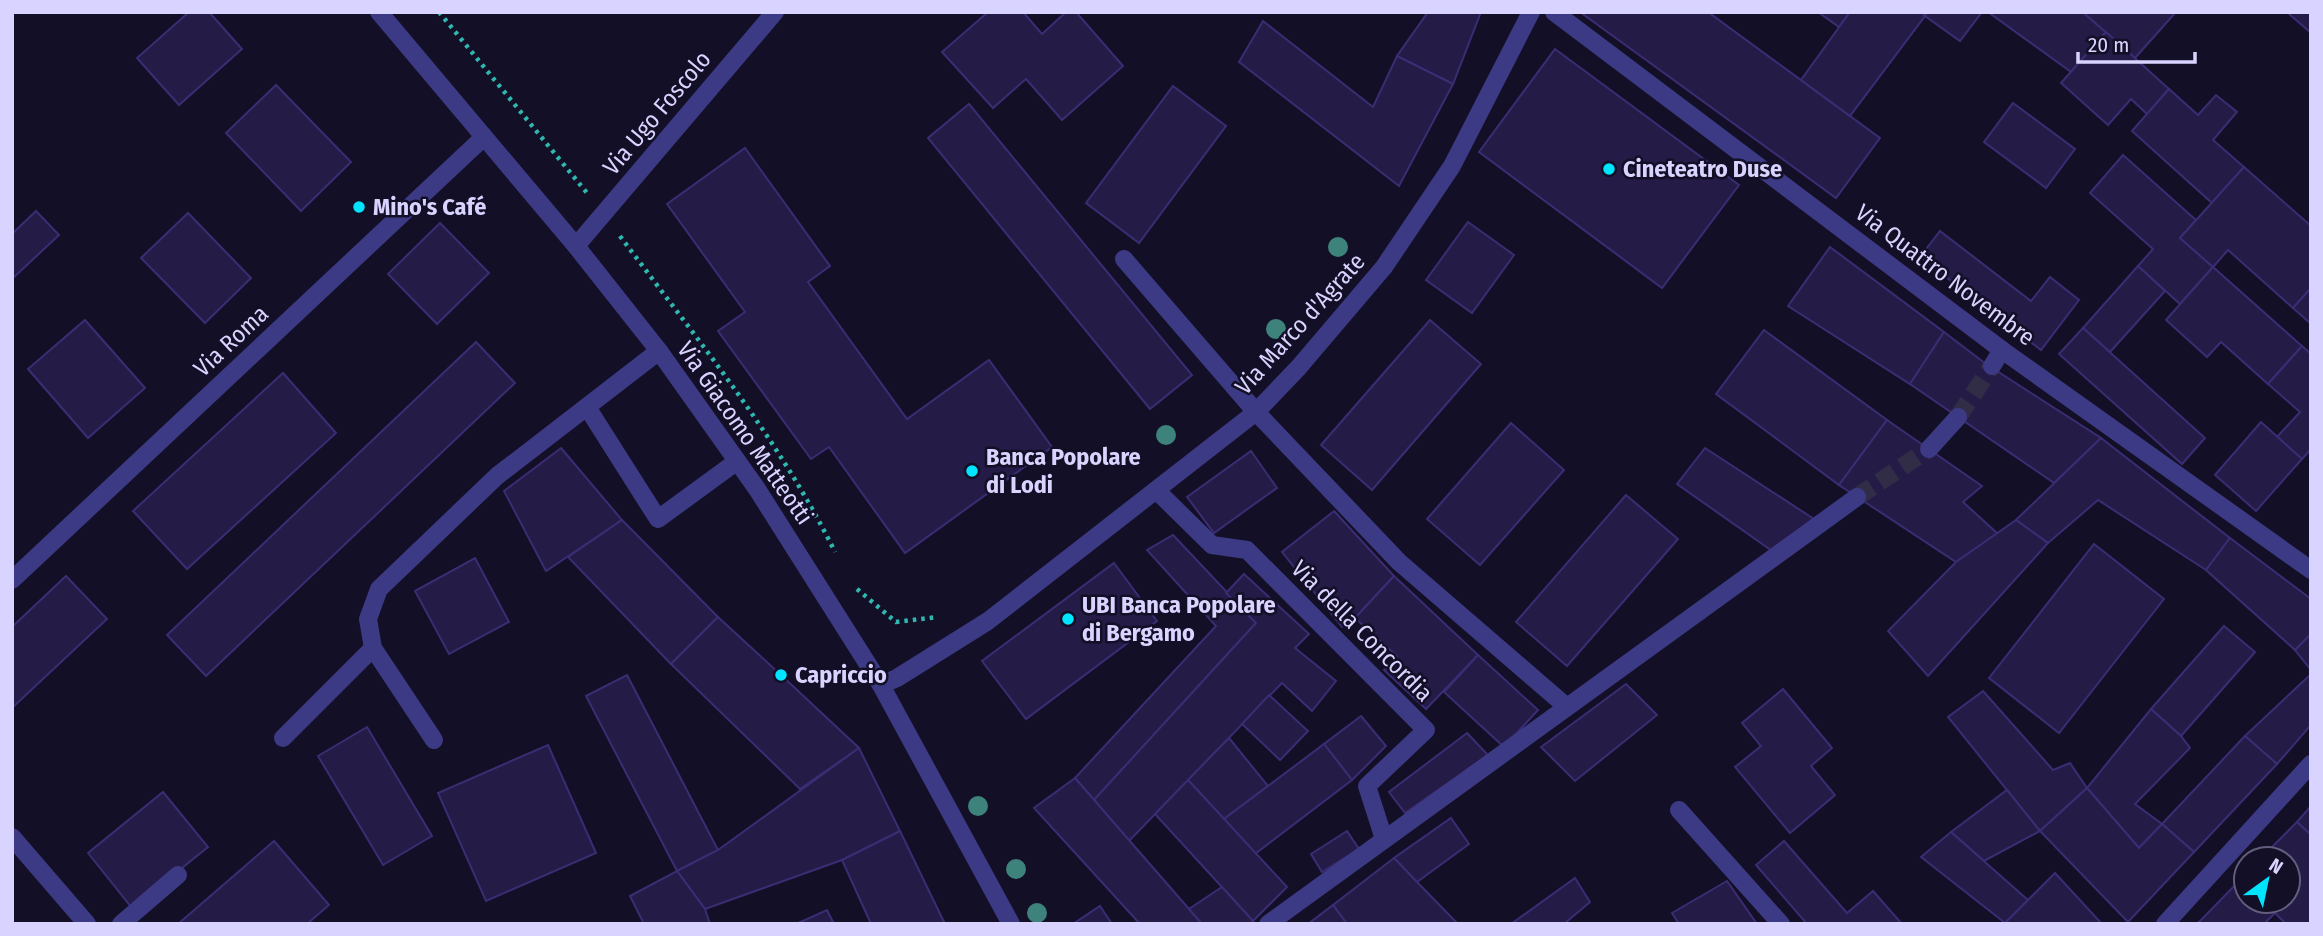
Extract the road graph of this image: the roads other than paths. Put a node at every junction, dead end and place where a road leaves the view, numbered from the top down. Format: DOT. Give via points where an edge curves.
graph roads {
  1 [pos="379,12"];
  2 [pos="775,12"];
  3 [pos="1531,12"];
  4 [pos="1554,12"];
  5 [pos="484,137"];
  6 [pos="576,246"];
  7 [pos="1124,259"];
  8 [pos="2002,350"];
  9 [pos="659,351"];
  10 [pos="1992,366"];
  11 [pos="587,407"];
  12 [pos="1256,412"];
  13 [pos="1958,417"];
  14 [pos="1929,449"];
  15 [pos="736,462"];
  16 [pos="1156,490"];
  17 [pos="1857,496"];
  18 [pos="2311,570"];
  19 [pos="12,580"];
  20 [pos="373,648"];
  21 [pos="881,685"];
  22 [pos="1567,706"];
  23 [pos="284,737"];
  24 [pos="434,740"];
  25 [pos="2311,764"];
  26 [pos="1679,810"];
  27 [pos="12,837"];
  28 [pos="1384,839"];
  29 [pos="178,875"];
  30 [pos="87,924"];
  31 [pos="121,924"];
  32 [pos="1012,924"];
  33 [pos="1268,924"];
  34 [pos="1781,924"];
  35 [pos="2165,924"];
  1 -- 5 [label="street, Via Giacomo Matteotti"];
  2 -- 6 [label="street, Via Ugo Foscolo"];
  3 -- 12 [label="street, Via Marco d'Agrate" via="1452,166 1384,267 1300,368"];
  4 -- 8 [label="street, Via Quattro Novembre"];
  5 -- 6 [label="street, Via Giacomo Matteotti"];
  5 -- 19 [label="street, Via Roma"];
  6 -- 9 [label="street, Via Giacomo Matteotti"];
  7 -- 12 [label="street"];
  8 -- 10 [label="street"];
  8 -- 18 [label="street, Via Quattro Novembre"];
  9 -- 11 [label="street"];
  9 -- 15 [label="street, Via Giacomo Matteotti"];
  11 -- 15 [label="street" via="658,519"];
  11 -- 20 [label="street" via="497,476 379,589 368,619"];
  12 -- 16 [label="street, Via Marco d'Agrate"];
  12 -- 22 [label="street" via="1399,562"];
  13 -- 14 [label="street"];
  15 -- 21 [label="street, Via Giacomo Matteotti" via="776,517"];
  16 -- 21 [label="street, Via Marco d'Agrate" via="988,621"];
  16 -- 28 [label="street, Via della Concordia" via="1212,545 1247,550 1426,730 1367,786"];
  17 -- 22 [label="street"];
  20 -- 23 [label="street"];
  20 -- 24 [label="street"];
  21 -- 32 [label="street, Via Giacomo Matteotti"];
  22 -- 28 [label="street"];
  25 -- 35 [label="street"];
  26 -- 34 [label="street"];
  27 -- 30 [label="street"];
  28 -- 33 [label="street"];
  29 -- 31 [label="street"];
}
